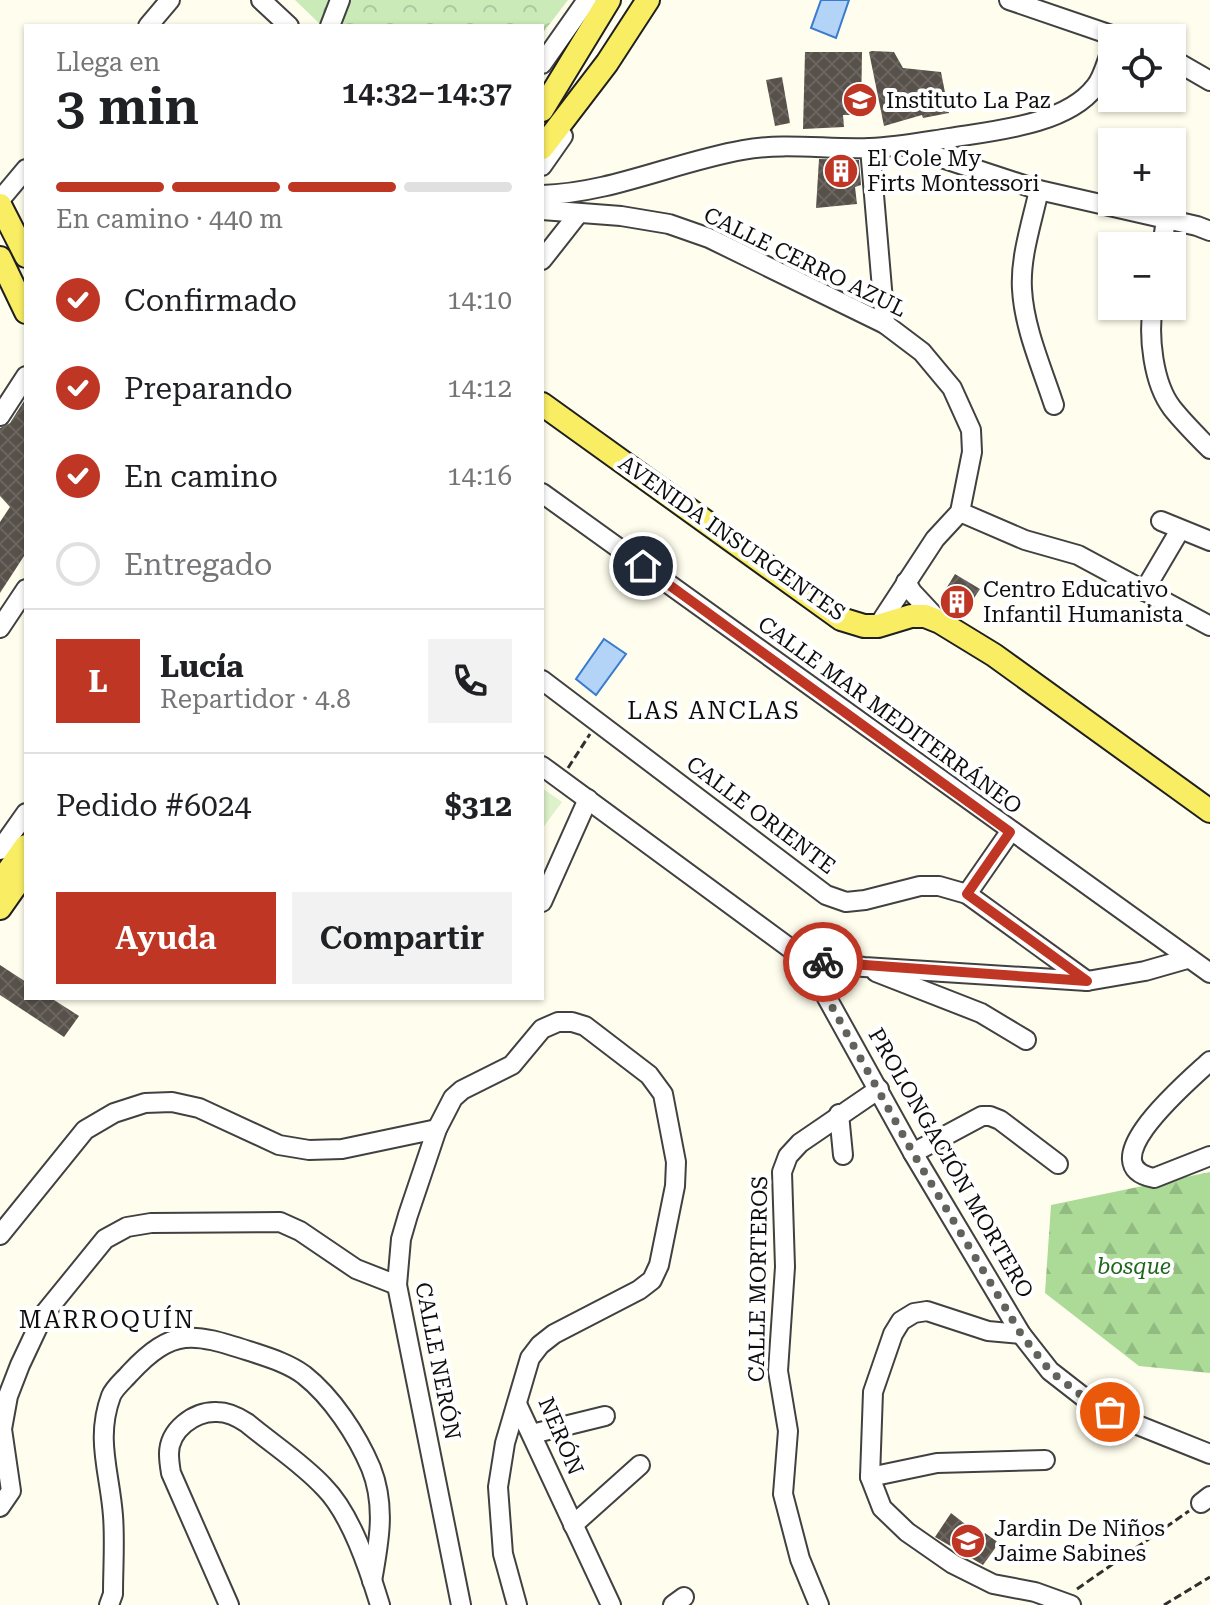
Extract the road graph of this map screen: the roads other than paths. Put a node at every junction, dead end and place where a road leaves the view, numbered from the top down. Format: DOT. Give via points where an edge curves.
graph roads {
  1 [pos="170,0"];
  2 [pos="261,0"];
  3 [pos="340,0"];
  4 [pos="587,0"];
  5 [pos="609,0"];
  6 [pos="648,0"];
  7 [pos="659,0"];
  8 [pos="1018,1"];
  9 [pos="150,24"];
  10 [pos="286,24"];
  11 [pos="331,24"];
  12 [pos="1098,31"];
  13 [pos="544,61"];
  14 [pos="1186,67"];
  15 [pos="1210,81"];
  16 [pos="1098,82"];
  17 [pos="544,107"];
  18 [pos="545,144"];
  19 [pos="903,145"];
  20 [pos="870,148"];
  21 [pos="544,163"];
  22 [pos="24,172"];
  23 [pos="1039,190"];
  24 [pos="544,195"];
  25 [pos="0,202"];
  26 [pos="544,210"];
  27 [pos="579,213"];
  28 [pos="1166,220"];
  29 [pos="1210,231"];
  30 [pos="1164,232"];
  31 [pos="24,252"];
  32 [pos="544,257"];
  33 [pos="0,258"];
  34 [pos="24,308"];
  35 [pos="1150,320"];
  36 [pos="885,324"];
  37 [pos="24,379"];
  38 [pos="544,405"];
  39 [pos="1054,405"];
  40 [pos="0,416"];
  41 [pos="1210,449"];
  42 [pos="544,494"];
  43 [pos="960,512"];
  44 [pos="1161,521"];
  45 [pos="1180,530"];
  46 [pos="1210,541"];
  47 [pos="906,582"];
  48 [pos="1144,591"];
  49 [pos="24,592"];
  50 [pos="940,622"];
  51 [pos="878,626"];
  52 [pos="1210,626"];
  53 [pos="0,628"];
  54 [pos="544,681"];
  55 [pos="544,767"];
  56 [pos="588,799"];
  57 [pos="1210,811"];
  58 [pos="24,816"];
  59 [pos="1010,832"];
  60 [pos="24,849"];
  61 [pos="0,850"];
  62 [pos="24,874"];
  63 [pos="0,883"];
  64 [pos="24,890"];
  65 [pos="967,894"];
  66 [pos="544,898"];
  67 [pos="0,908"];
  68 [pos="0,924"];
  69 [pos="1187,959"];
  70 [pos="806,960"];
  71 [pos="864,967"];
  72 [pos="1210,973"];
  73 [pos="1087,981"];
  74 [pos="1026,1040"];
  75 [pos="1210,1061"];
  76 [pos="879,1089"];
  77 [pos="839,1114"];
  78 [pos="437,1129"];
  79 [pos="913,1153"];
  80 [pos="843,1155"];
  81 [pos="1210,1156"];
  82 [pos="1058,1164"];
  83 [pos="0,1235"];
  84 [pos="397,1285"];
  85 [pos="639,1290"];
  86 [pos="1021,1334"];
  87 [pos="517,1404"];
  88 [pos="605,1416"];
  89 [pos="1,1428"];
  90 [pos="532,1434"];
  91 [pos="1210,1454"];
  92 [pos="1045,1460"];
  93 [pos="640,1465"];
  94 [pos="870,1477"];
  95 [pos="0,1507"];
  96 [pos="573,1525"];
  97 [pos="372,1581"];
  98 [pos="224,1602"];
  99 [pos="1064,1603"];
  100 [pos="109,1605"];
  101 [pos="380,1605"];
  102 [pos="461,1605"];
  103 [pos="517,1605"];
  104 [pos="611,1605"];
  105 [pos="819,1605"];
  1 -- 9 [label="street"];
  2 -- 10 [label="street"];
  3 -- 11 [label="street"];
  4 -- 13 [label="street"];
  5 -- 17 [label="main road"];
  6 -- 18 [label="main road"];
  7 -- 21 [label="street"];
  8 -- 12 [label="street"];
  14 -- 15 [label="street"];
  16 -- 19 [label="street" via="1048,118"];
  19 -- 20 [label="street"];
  19 -- 23 [label="street"];
  20 -- 24 [label="street" via="744,149 595,189"];
  20 -- 36 [label="street"];
  22 -- 25 [label="street"];
  23 -- 28 [label="street"];
  23 -- 39 [label="street" via="1022,290"];
  25 -- 31 [label="main road"];
  26 -- 27 [label="street, CALLE CERRO AZUL"];
  27 -- 32 [label="street"];
  27 -- 36 [label="street, CALLE CERRO AZUL" via="669,224 709,238"];
  28 -- 29 [label="street"];
  28 -- 30 [label="street"];
  33 -- 34 [label="main road"];
  35 -- 41 [label="street" via="1162,389 1170,406"];
  36 -- 43 [label="street, CALLE CERRO AZUL" via="922,352 962,405 972,452"];
  37 -- 40 [label="street"];
  38 -- 51 [label="main road, AVENIDA INSURGENTES" via="841,619"];
  42 -- 59 [label="street, CALLE MAR MEDITERRÁNEO"];
  43 -- 47 [label="street"];
  43 -- 48 [label="street" via="1025,540 1078,555"];
  44 -- 45 [label="street"];
  45 -- 46 [label="street"];
  45 -- 48 [label="street"];
  47 -- 50 [label="street"];
  47 -- 51 [label="street"];
  48 -- 52 [label="street"];
  49 -- 53 [label="street"];
  50 -- 51 [label="main road, AVENIDA INSURGENTES" via="911,616"];
  50 -- 57 [label="main road, AVENIDA INSURGENTES"];
  54 -- 65 [label="street, CALLE ORIENTE" via="826,895 846,902 920,886"];
  55 -- 56 [label="street, PROLONGACIÓN MORTERO"];
  56 -- 66 [label="street"];
  56 -- 70 [label="street, PROLONGACIÓN MORTERO"];
  58 -- 61 [label="street"];
  59 -- 65 [label="street"];
  59 -- 69 [label="street, CALLE MAR MEDITERRÁNEO"];
  60 -- 63 [label="main road"];
  62 -- 67 [label="main road"];
  64 -- 68 [label="street"];
  65 -- 73 [label="street, CALLE ORIENTE"];
  69 -- 72 [label="street, CALLE MAR MEDITERRÁNEO"];
  69 -- 73 [label="street"];
  70 -- 71 [label="street"];
  70 -- 76 [label="street, PROLONGACIÓN MORTERO"];
  71 -- 73 [label="street"];
  71 -- 74 [label="street" via="981,1013"];
  75 -- 81 [label="street" via="1162,1105 1131,1154 1137,1170 1154,1178"];
  76 -- 77 [label="street, CALLE MORTEROS"];
  76 -- 79 [label="street, PROLONGACIÓN MORTERO"];
  77 -- 80 [label="street"];
  77 -- 105 [label="street, CALLE MORTEROS" via="800,1143 782,1172 785,1267 778,1371 788,1431 783,1494"];
  78 -- 83 [label="street" via="342,1149 309,1150 279,1145 199,1108 145,1103 85,1130"];
  78 -- 84 [label="street, CALLE NERÓN" via="401,1239"];
  78 -- 85 [label="street, CALLE NERÓN" via="462,1090 512,1065 542,1029 558,1022 585,1026 649,1075 668,1112 675,1186 659,1265"];
  79 -- 82 [label="street" via="990,1116"];
  79 -- 86 [label="street, PROLONGACIÓN MORTERO"];
  84 -- 89 [label="street" via="356,1269 280,1222 127,1227 105,1239 44,1314 8,1396"];
  84 -- 102 [label="street, CALLE NERÓN"];
  85 -- 87 [label="street, NERÓN" via="540,1345 530,1358"];
  86 -- 91 [label="street" via="1050,1371 1086,1399"];
  86 -- 94 [label="street, PROLONGACIÓN MORTERO" via="988,1331 927,1311 901,1321 873,1392"];
  87 -- 90 [label="street, NERÓN"];
  87 -- 103 [label="street" via="498,1487 503,1554"];
  88 -- 90 [label="street"];
  89 -- 95 [label="street" via="11,1491"];
  90 -- 96 [label="street, NERÓN"];
  92 -- 94 [label="street" via="937,1463"];
  93 -- 96 [label="street"];
  94 -- 99 [label="street, PROLONGACIÓN MORTERO" via="882,1508 953,1564 993,1584"];
  96 -- 104 [label="street, NERÓN"];
  97 -- 98 [label="street" via="342,1511 325,1487 247,1423 216,1411 193,1416 176,1431 168,1451 171,1473"];
  97 -- 100 [label="street" via="382,1512 377,1491 371,1468 326,1396 303,1374 280,1362 188,1336 148,1354 112,1393 102,1445 113,1517"];
  97 -- 101 [label="street"];
}
